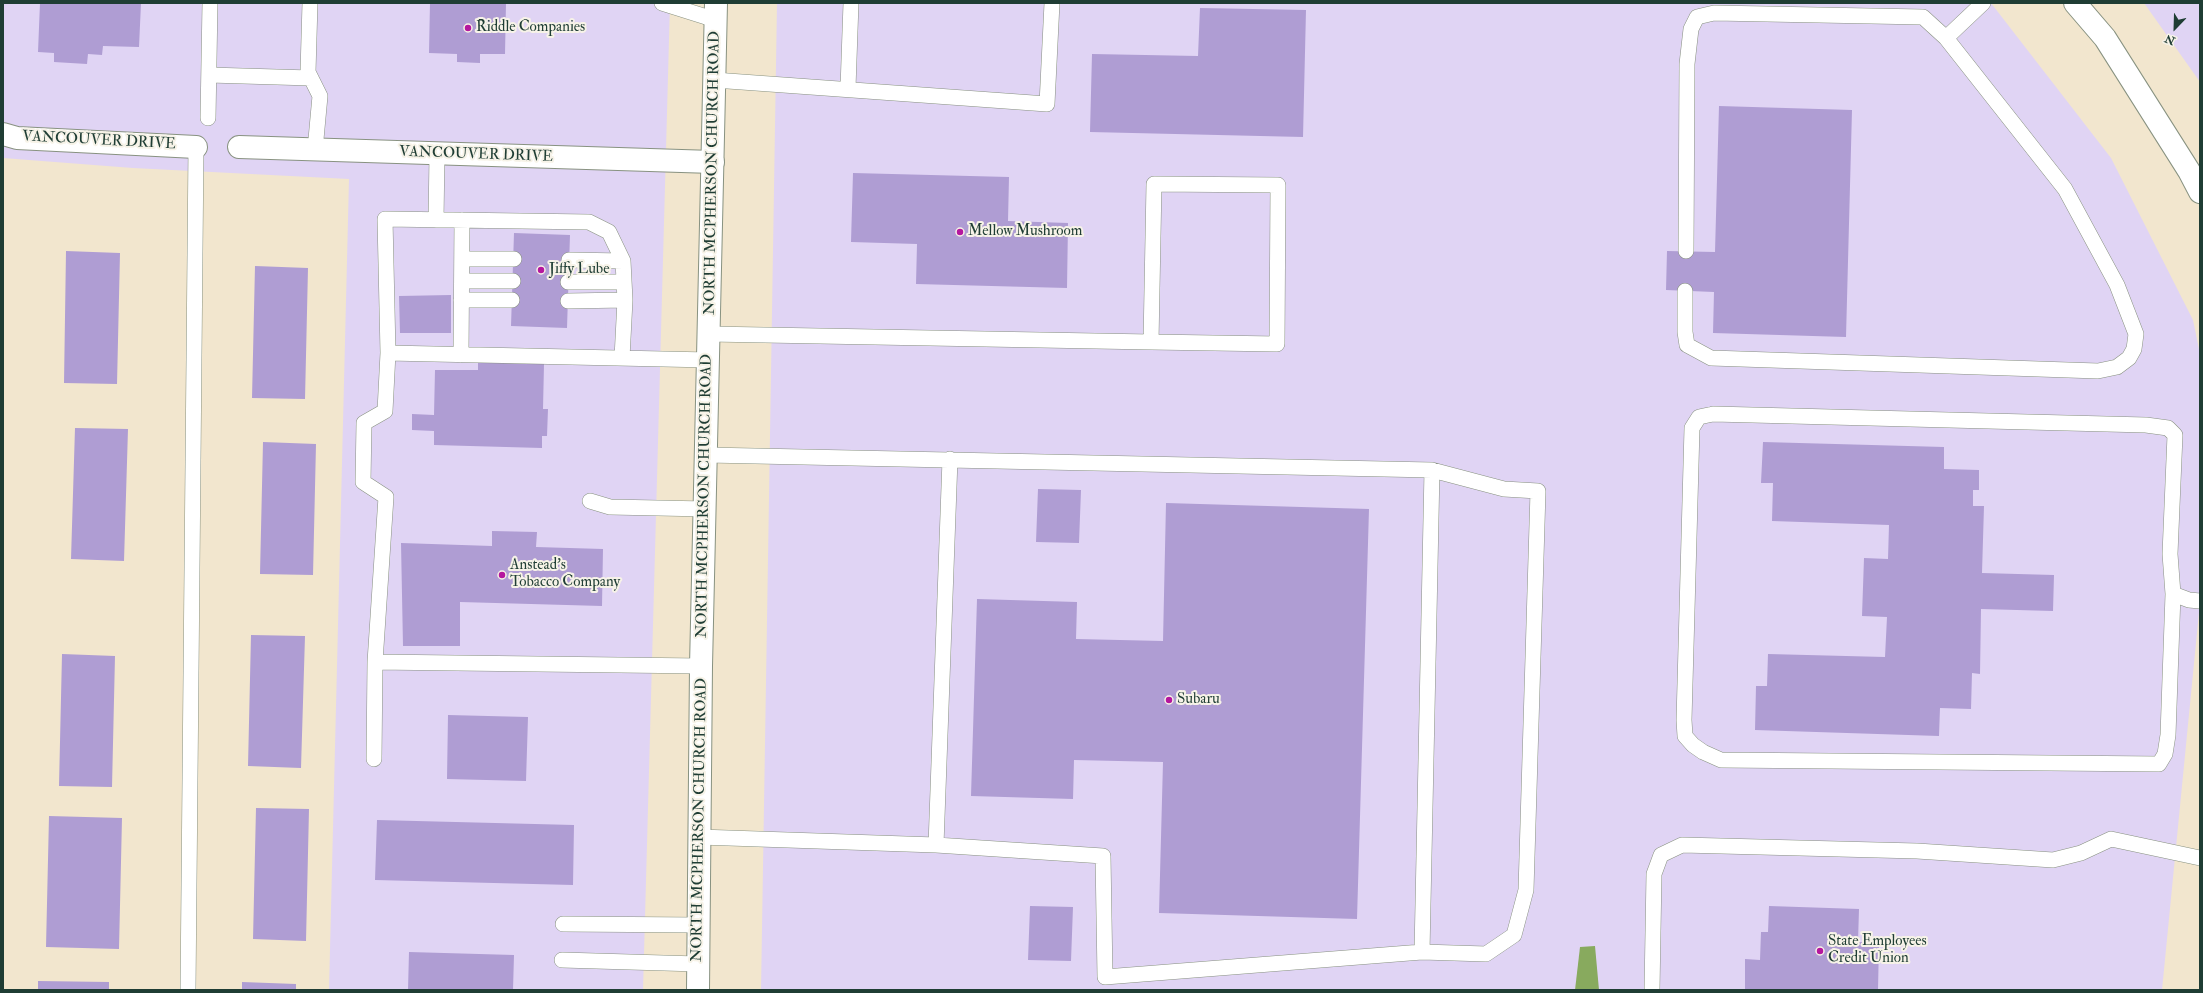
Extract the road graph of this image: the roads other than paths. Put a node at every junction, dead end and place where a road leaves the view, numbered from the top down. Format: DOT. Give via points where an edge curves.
graph roads {
  1 [pos="210,3"];
  2 [pos="310,3"];
  3 [pos="662,3"];
  4 [pos="851,3"];
  5 [pos="1052,3"];
  6 [pos="1983,3"];
  7 [pos="2075,3"];
  8 [pos="716,11"];
  9 [pos="1946,38"];
  10 [pos="209,75"];
  11 [pos="311,78"];
  12 [pos="714,80"];
  13 [pos="848,88"];
  14 [pos="208,118"];
  15 [pos="3,134"];
  16 [pos="196,147"];
  17 [pos="239,147"];
  18 [pos="315,150"];
  19 [pos="437,155"];
  20 [pos="713,162"];
  21 [pos="2200,192"];
  22 [pos="436,220"];
  23 [pos="462,220"];
  24 [pos="1686,251"];
  25 [pos="462,259"];
  26 [pos="514,259"];
  27 [pos="569,260"];
  28 [pos="623,261"];
  29 [pos="462,281"];
  30 [pos="513,281"];
  31 [pos="568,282"];
  32 [pos="624,282"];
  33 [pos="1685,291"];
  34 [pos="461,300"];
  35 [pos="512,300"];
  36 [pos="625,300"];
  37 [pos="568,301"];
  38 [pos="709,334"];
  39 [pos="1152,342"];
  40 [pos="388,353"];
  41 [pos="461,355"];
  42 [pos="622,358"];
  43 [pos="708,360"];
  44 [pos="707,455"];
  45 [pos="950,459"];
  46 [pos="1432,470"];
  47 [pos="590,501"];
  48 [pos="706,509"];
  49 [pos="2173,594"];
  50 [pos="2200,601"];
  51 [pos="375,662"];
  52 [pos="702,666"];
  53 [pos="374,759"];
  54 [pos="699,837"];
  55 [pos="936,845"];
  56 [pos="2200,858"];
  57 [pos="563,924"];
  58 [pos="698,926"];
  59 [pos="1422,952"];
  60 [pos="562,960"];
  61 [pos="698,964"];
  62 [pos="188,990"];
  63 [pos="698,990"];
  64 [pos="1652,990"];
  1 -- 10 [label="lane"];
  2 -- 11 [label="lane" via="308,72"];
  3 -- 8 [label="lane"];
  4 -- 13 [label="lane"];
  5 -- 13 [label="lane" via="1047,104"];
  6 -- 9 [label="lane"];
  7 -- 21 [label="main road" via="2105,38"];
  8 -- 12 [label="main road, NORTH MCPHERSON CHURCH ROAD"];
  9 -- 24 [label="lane" via="1923,17 1714,13 1698,17 1691,29 1687,64"];
  9 -- 33 [label="lane" via="2065,189 2117,285 2136,334 2134,350 2129,358 2117,367 2098,371 1711,358 1687,346"];
  10 -- 11 [label="lane"];
  10 -- 14 [label="lane"];
  11 -- 18 [label="lane" via="320,96"];
  12 -- 13 [label="lane"];
  12 -- 20 [label="main road, NORTH MCPHERSON CHURCH ROAD"];
  15 -- 16 [label="main road, VANCOUVER DRIVE" via="17,138"];
  16 -- 62 [label="lane"];
  17 -- 18 [label="main road, VANCOUVER DRIVE"];
  18 -- 19 [label="main road, VANCOUVER DRIVE"];
  19 -- 20 [label="main road, VANCOUVER DRIVE"];
  19 -- 22 [label="lane"];
  20 -- 38 [label="main road, NORTH MCPHERSON CHURCH ROAD"];
  22 -- 23 [label="lane"];
  22 -- 40 [label="lane" via="385,219"];
  23 -- 25 [label="lane"];
  23 -- 28 [label="lane" via="589,222 609,232"];
  25 -- 26 [label="lane"];
  25 -- 29 [label="lane"];
  27 -- 28 [label="lane"];
  28 -- 32 [label="lane"];
  29 -- 30 [label="lane"];
  29 -- 34 [label="lane"];
  31 -- 32 [label="lane"];
  32 -- 36 [label="lane"];
  34 -- 35 [label="lane"];
  34 -- 41 [label="lane"];
  36 -- 37 [label="lane"];
  36 -- 42 [label="lane"];
  38 -- 39 [label="lane"];
  38 -- 43 [label="main road, NORTH MCPHERSON CHURCH ROAD"];
  39 -- 39 [label="lane" via="1277,344 1278,185 1154,184"];
  40 -- 41 [label="lane"];
  40 -- 51 [label="lane" via="385,411 364,423 363,482 386,497"];
  41 -- 42 [label="lane"];
  42 -- 43 [label="lane"];
  43 -- 44 [label="main road, NORTH MCPHERSON CHURCH ROAD"];
  44 -- 45 [label="lane"];
  44 -- 48 [label="main road, NORTH MCPHERSON CHURCH ROAD"];
  45 -- 46 [label="lane"];
  45 -- 55 [label="lane"];
  46 -- 59 [label="lane"];
  46 -- 59 [label="lane" via="1504,489 1538,492 1526,890 1514,935 1486,954"];
  47 -- 48 [label="lane" via="610,507"];
  48 -- 52 [label="main road, NORTH MCPHERSON CHURCH ROAD"];
  49 -- 49 [label="lane" via="2170,554 2175,435 2168,428 2146,425 1713,414 1699,418 1692,428 1685,736 1703,752 1721,760 2158,764 2165,754 2168,735"];
  49 -- 50 [label="lane"];
  51 -- 52 [label="lane"];
  51 -- 53 [label="lane"];
  52 -- 54 [label="main road, NORTH MCPHERSON CHURCH ROAD"];
  54 -- 55 [label="lane"];
  54 -- 58 [label="main road, NORTH MCPHERSON CHURCH ROAD"];
  55 -- 59 [label="lane" via="1103,856 1105,976"];
  56 -- 64 [label="lane" via="2110,839 2081,853 2053,860 1917,851 1682,845 1661,855 1654,874"];
  57 -- 58 [label="lane"];
  58 -- 61 [label="main road, NORTH MCPHERSON CHURCH ROAD"];
  60 -- 61 [label="lane"];
  61 -- 63 [label="main road, NORTH MCPHERSON CHURCH ROAD"];
}
